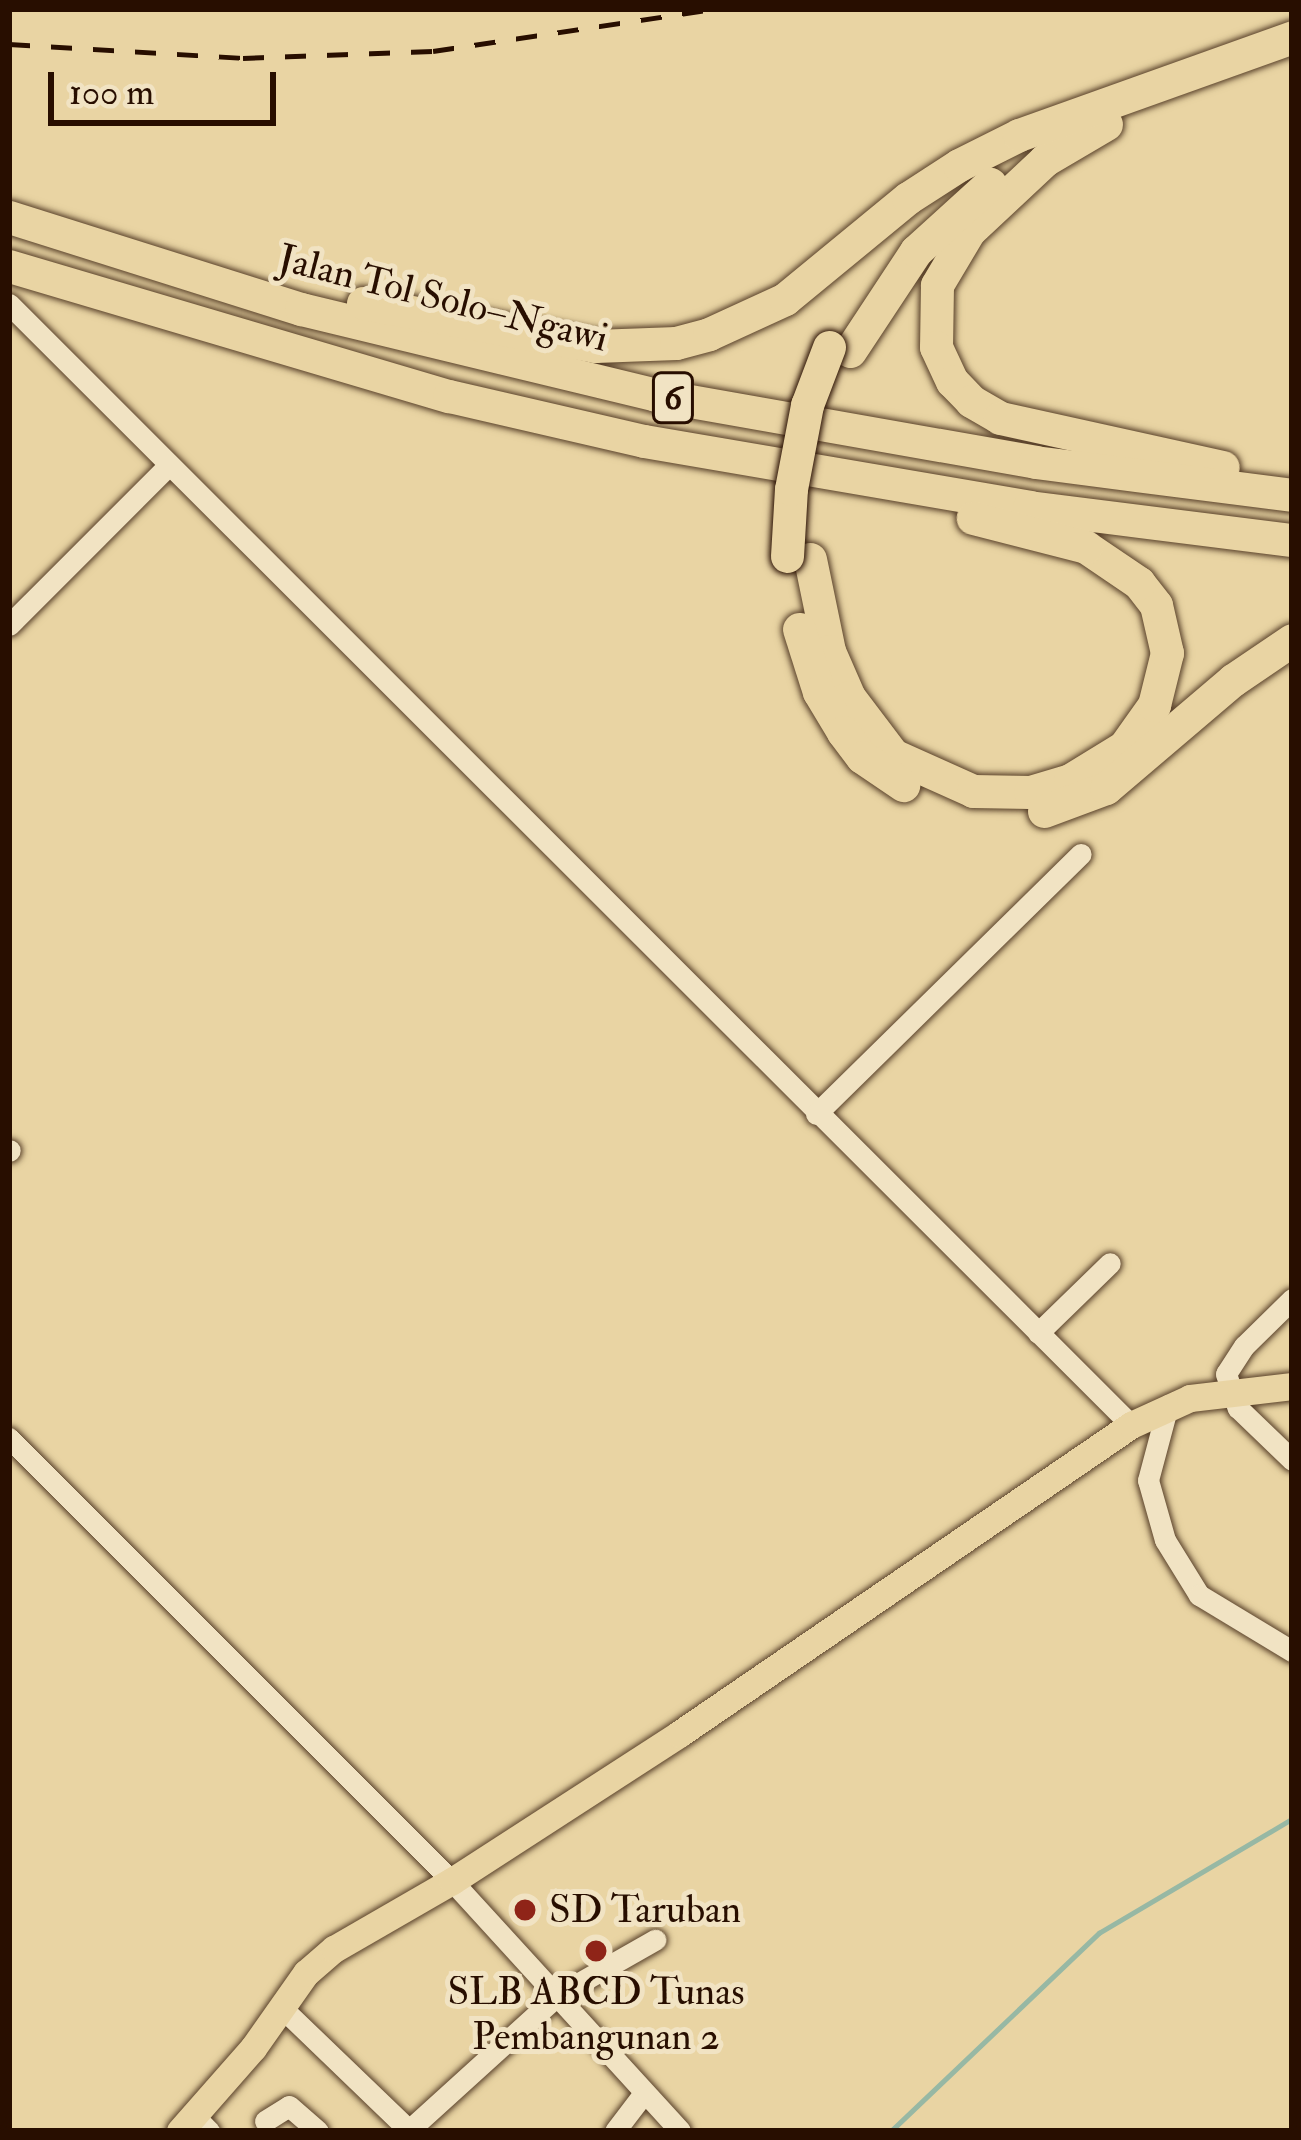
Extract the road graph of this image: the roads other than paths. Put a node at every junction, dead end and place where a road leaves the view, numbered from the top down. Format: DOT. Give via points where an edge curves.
graph roads {
  1 [pos="1292,37"];
  2 [pos="1292,60"];
  3 [pos="1096,118"];
  4 [pos="9,217"];
  5 [pos="69,237"];
  6 [pos="9,266"];
  7 [pos="9,304"];
  8 [pos="644,441"];
  9 [pos="169,465"];
  10 [pos="1292,478"];
  11 [pos="1292,495"];
  12 [pos="1292,540"];
  13 [pos="799,558"];
  14 [pos="9,626"];
  15 [pos="1292,640"];
  16 [pos="1082,854"];
  17 [pos="817,1114"];
  18 [pos="1110,1263"];
  19 [pos="1292,1299"];
  20 [pos="1038,1333"];
  21 [pos="1292,1386"];
  22 [pos="1229,1392"];
  23 [pos="1168,1406"];
  24 [pos="1131,1425"];
  25 [pos="9,1438"];
  26 [pos="1292,1460"];
  27 [pos="1292,1651"];
  28 [pos="452,1881"];
  29 [pos="655,1940"];
  30 [pos="559,1994"];
  31 [pos="280,2007"];
  32 [pos="644,2093"];
  33 [pos="265,2120"];
  34 [pos="195,2126"];
  35 [pos="318,2131"];
  36 [pos="409,2131"];
  37 [pos="615,2131"];
  38 [pos="680,2131"];
  1 -- 3 [label="highway"];
  2 -- 3 [label="highway"];
  3 -- 5 [label="highway" via="1019,135 959,165 785,298 676,343 596,346 443,321"];
  3 -- 10 [label="highway" via="969,230 937,285 936,347 952,381 1000,418 1039,430"];
  3 -- 13 [label="highway" via="964,202 839,349"];
  4 -- 5 [label="highway, Jalan Tol Solo–Ngawi / 6"];
  5 -- 11 [label="highway, Jalan Tol Solo–Ngawi / 6" via="301,309 656,395 1035,462"];
  6 -- 8 [label="highway, 6" via="449,396"];
  7 -- 9 [label="street"];
  8 -- 12 [label="highway, 6" via="1028,507"];
  8 -- 13 [label="highway" via="1086,547 1139,583 1156,605 1167,653 1154,705 1124,746 1070,780 998,793 945,782 893,755 849,697"];
  9 -- 14 [label="street"];
  9 -- 17 [label="street"];
  13 -- 15 [label="highway" via="805,650 843,732 884,775 977,814 1015,815 1089,797"];
  16 -- 17 [label="street"];
  17 -- 20 [label="street"];
  18 -- 20 [label="street"];
  19 -- 22 [label="street" via="1235,1357"];
  20 -- 24 [label="street"];
  21 -- 22 [label="main road"];
  22 -- 23 [label="main road"];
  22 -- 26 [label="street"];
  23 -- 24 [label="main road"];
  23 -- 27 [label="street" via="1148,1480 1165,1540 1199,1595"];
  24 -- 28 [label="main road"];
  25 -- 28 [label="street"];
  28 -- 30 [label="street"];
  28 -- 31 [label="main road" via="334,1948"];
  29 -- 30 [label="street"];
  30 -- 32 [label="street"];
  30 -- 36 [label="street"];
  31 -- 34 [label="main road"];
  31 -- 36 [label="street"];
  32 -- 37 [label="street"];
  32 -- 38 [label="street"];
  33 -- 35 [label="street" via="289,2106"];
}
